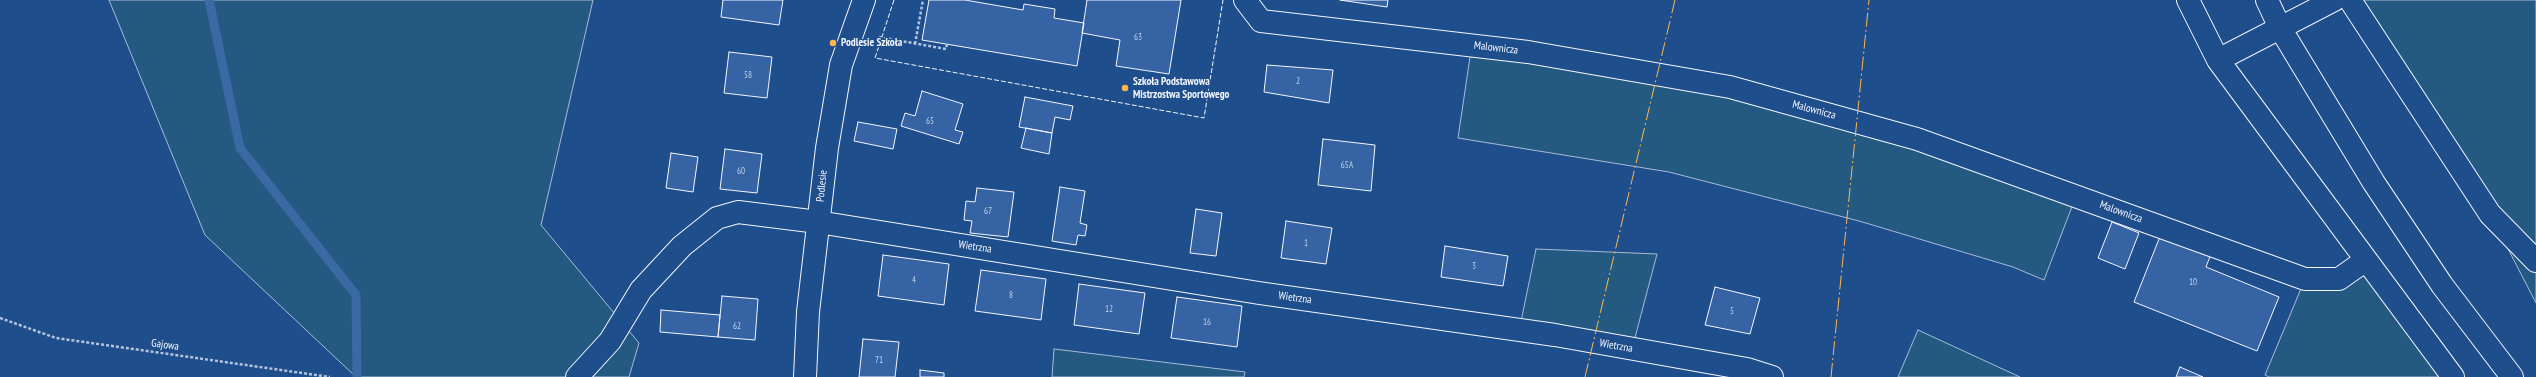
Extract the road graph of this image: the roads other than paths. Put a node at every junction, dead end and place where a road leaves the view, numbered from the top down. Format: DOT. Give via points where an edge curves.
graph roads {
  1 [pos="864,0"];
  2 [pos="1245,0"];
  3 [pos="2188,0"];
  4 [pos="2266,0"];
  5 [pos="2334,0"];
  6 [pos="2350,0"];
  7 [pos="2280,28"];
  8 [pos="2218,60"];
  9 [pos="818,222"];
  10 [pos="2366,260"];
  11 [pos="2536,261"];
  12 [pos="577,377"];
  13 [pos="805,377"];
  14 [pos="1772,377"];
  15 [pos="2453,377"];
  16 [pos="2512,377"];
  1 -- 9 [label="main road, Podlesie" via="841,65 826,148"];
  2 -- 10 [label="main road, Malownicza" via="1261,21 1528,52 1730,87 1917,139 2305,279 2339,279"];
  3 -- 8 [label="main road"];
  4 -- 7 [label="main road"];
  5 -- 7 [label="main road"];
  6 -- 11 [label="main road" via="2490,214"];
  7 -- 8 [label="main road"];
  7 -- 16 [label="main road" via="2374,183 2442,285"];
  8 -- 10 [label="main road"];
  9 -- 12 [label="main road, Wietrzna" via="738,212 717,218 682,246 641,290 610,341"];
  9 -- 13 [label="main road, Podlesie" via="808,312"];
  9 -- 14 [label="main road, Wietrzna" via="1259,293 1556,335 1747,369"];
  10 -- 15 [label="main road"];
}
